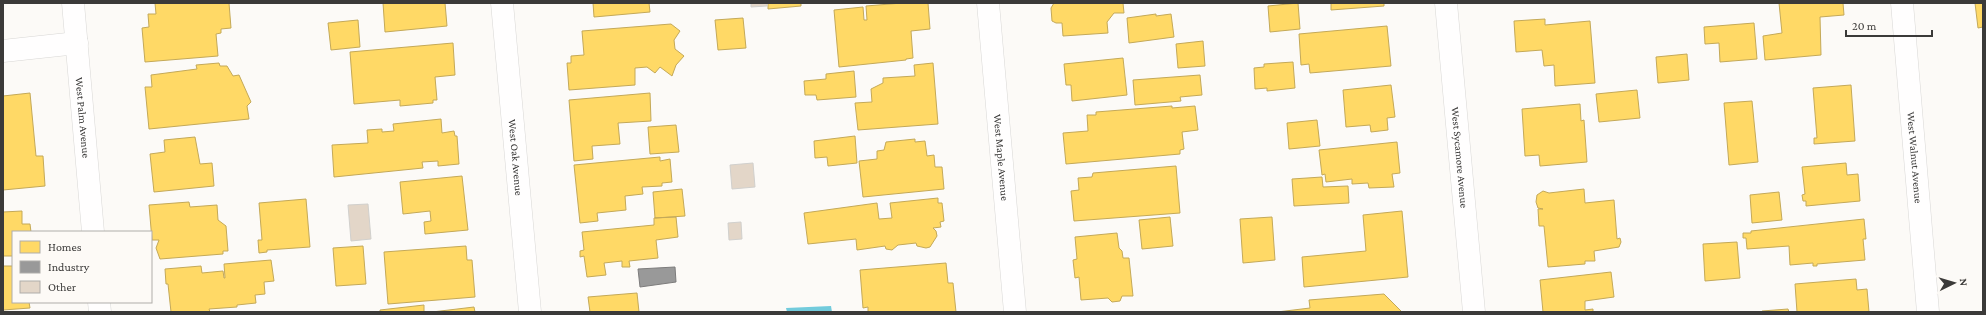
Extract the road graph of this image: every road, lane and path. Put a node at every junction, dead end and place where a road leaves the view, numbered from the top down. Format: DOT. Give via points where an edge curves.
graph roads {
  1 [pos="73,3"];
  2 [pos="502,3"];
  3 [pos="988,3"];
  4 [pos="1446,3"];
  5 [pos="1902,3"];
  6 [pos="77,43"];
  7 [pos="3,51"];
  8 [pos="93,231"];
  9 [pos="530,312"];
  10 [pos="1016,312"];
  11 [pos="1474,312"];
  12 [pos="1928,312"];
  1 -- 6 [label="street, West Palm Avenue"];
  2 -- 9 [label="street, West Oak Avenue"];
  3 -- 10 [label="street, West Maple Avenue"];
  4 -- 11 [label="street, West Sycamore Avenue"];
  5 -- 12 [label="street, West Walnut Avenue"];
  6 -- 7 [label="street"];
  6 -- 8 [label="street, West Palm Avenue"];
}
